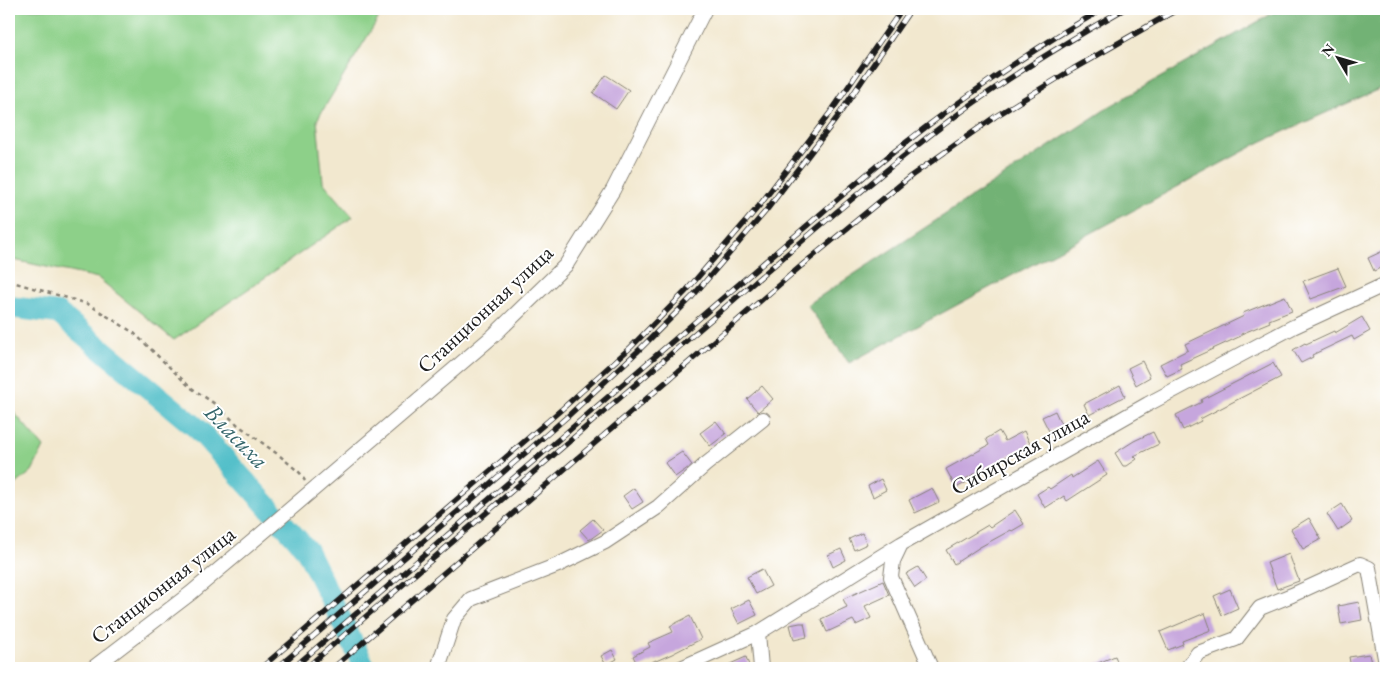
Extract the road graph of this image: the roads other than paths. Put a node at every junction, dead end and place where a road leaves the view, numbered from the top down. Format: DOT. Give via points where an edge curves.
graph roads {
  1 [pos="705,9"];
  2 [pos="1386,284"];
  3 [pos="763,419"];
  4 [pos="901,544"];
  5 [pos="758,633"];
  6 [pos="1386,664"];
  7 [pos="93,668"];
  8 [pos="438,668"];
  9 [pos="681,668"];
  10 [pos="761,668"];
  11 [pos="931,668"];
  12 [pos="1187,668"];
  1 -- 7 [label="street, Станционная улица" via="614,190 566,265 493,336 260,535"];
  2 -- 4 [label="street, Сибирская улица" via="1293,327 1156,400"];
  3 -- 8 [label="street" via="658,507 605,542 558,565 472,598 454,619"];
  4 -- 5 [label="street, Сибирская улица"];
  4 -- 11 [label="street" via="893,561 891,577"];
  5 -- 9 [label="street, Сибирская улица"];
  5 -- 10 [label="street"];
  6 -- 12 [label="street" via="1369,568 1360,564 1260,608 1236,639 1198,653"];
}
